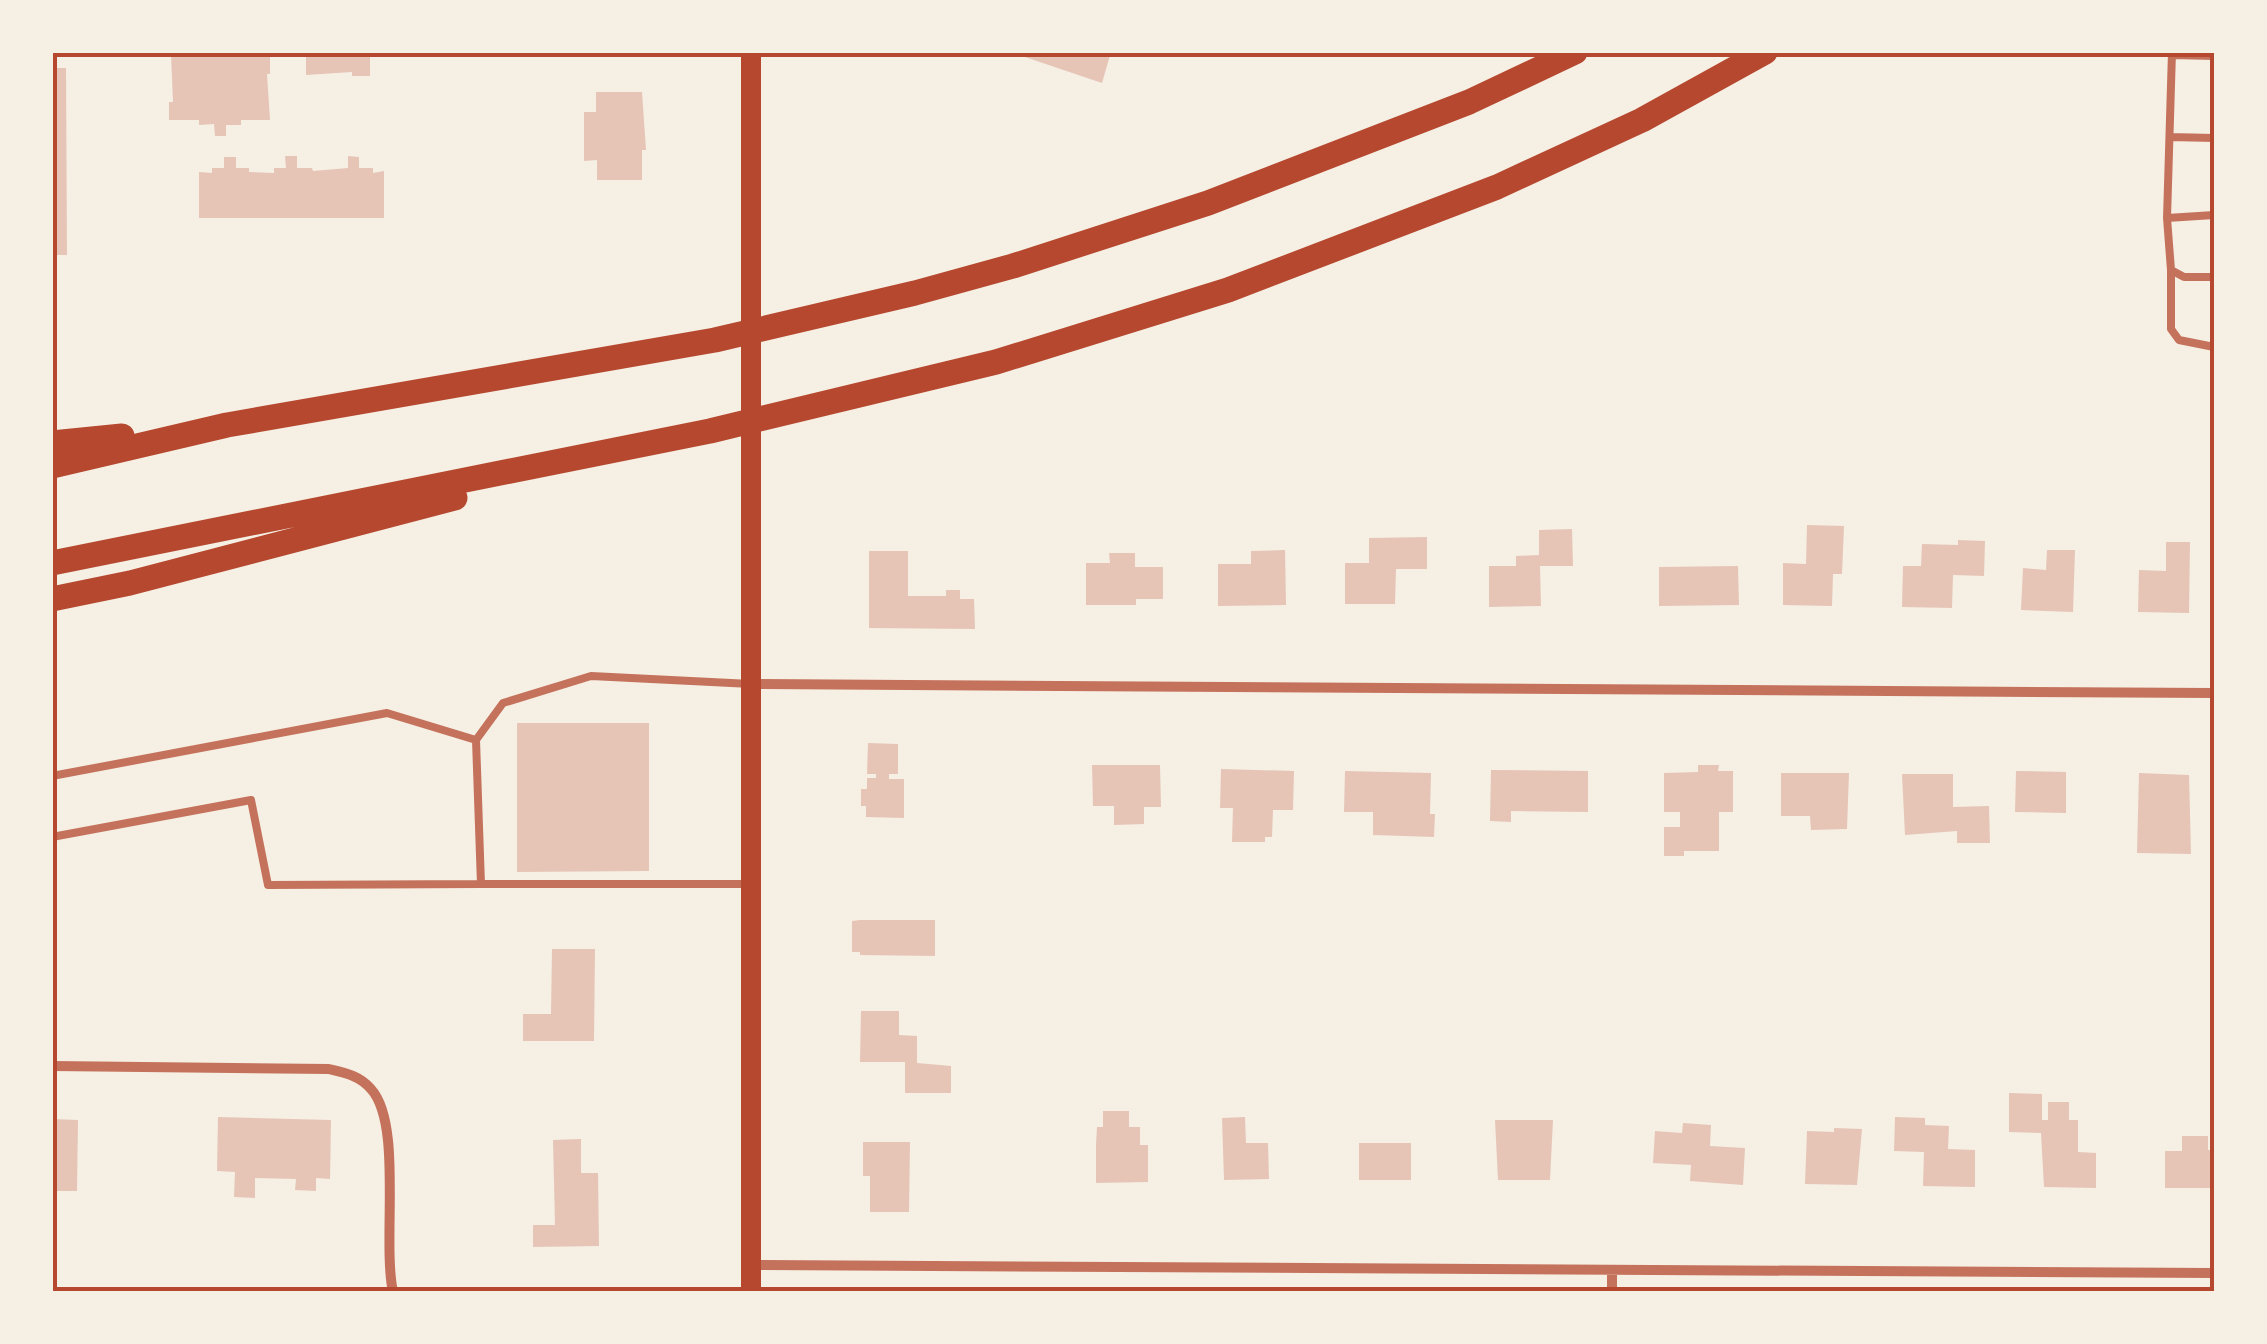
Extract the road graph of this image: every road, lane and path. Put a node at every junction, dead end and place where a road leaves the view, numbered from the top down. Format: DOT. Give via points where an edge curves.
graph roads {
  1 [pos="751,52"];
  2 [pos="1575,52"];
  3 [pos="1765,52"];
  4 [pos="2172,54"];
  5 [pos="2214,56"];
  6 [pos="2170,137"];
  7 [pos="2214,138"];
  8 [pos="2214,215"];
  9 [pos="2167,218"];
  10 [pos="2171,270"];
  11 [pos="2214,277"];
  12 [pos="2214,347"];
  13 [pos="227,424"];
  14 [pos="710,431"];
  15 [pos="52,443"];
  16 [pos="52,466"];
  17 [pos="52,563"];
  18 [pos="52,599"];
  19 [pos="750,684"];
  20 [pos="2214,693"];
  21 [pos="476,740"];
  22 [pos="52,776"];
  23 [pos="52,837"];
  24 [pos="480,884"];
  25 [pos="751,884"];
  26 [pos="52,1066"];
  27 [pos="751,1265"];
  28 [pos="1612,1270"];
  29 [pos="2214,1273"];
  30 [pos="393,1292"];
  31 [pos="751,1292"];
  32 [pos="1612,1292"];
  1 -- 19 [label="main road"];
  2 -- 13 [label="highway" via="1469,102 1208,203 1013,266 715,340"];
  3 -- 14 [label="highway" via="1547,166 1246,283 996,362"];
  4 -- 5 [label="lane"];
  4 -- 6 [label="lane"];
  6 -- 7 [label="lane"];
  6 -- 9 [label="lane"];
  8 -- 9 [label="lane"];
  9 -- 10 [label="lane"];
  10 -- 11 [label="lane"];
  10 -- 12 [label="lane" via="2171,329 2179,340"];
  13 -- 15 [label="highway"];
  13 -- 16 [label="highway"];
  14 -- 17 [label="highway"];
  14 -- 18 [label="highway"];
  19 -- 20 [label="street"];
  19 -- 21 [label="lane" via="592,676 504,703"];
  19 -- 25 [label="main road"];
  21 -- 22 [label="lane" via="387,714"];
  21 -- 24 [label="lane"];
  23 -- 24 [label="lane" via="251,800 268,885"];
  24 -- 25 [label="lane"];
  25 -- 27 [label="main road"];
  26 -- 30 [label="street" via="353,1074 383,1108"];
  27 -- 28 [label="street"];
  27 -- 31 [label="main road"];
  28 -- 29 [label="street"];
  28 -- 32 [label="street"];
}
